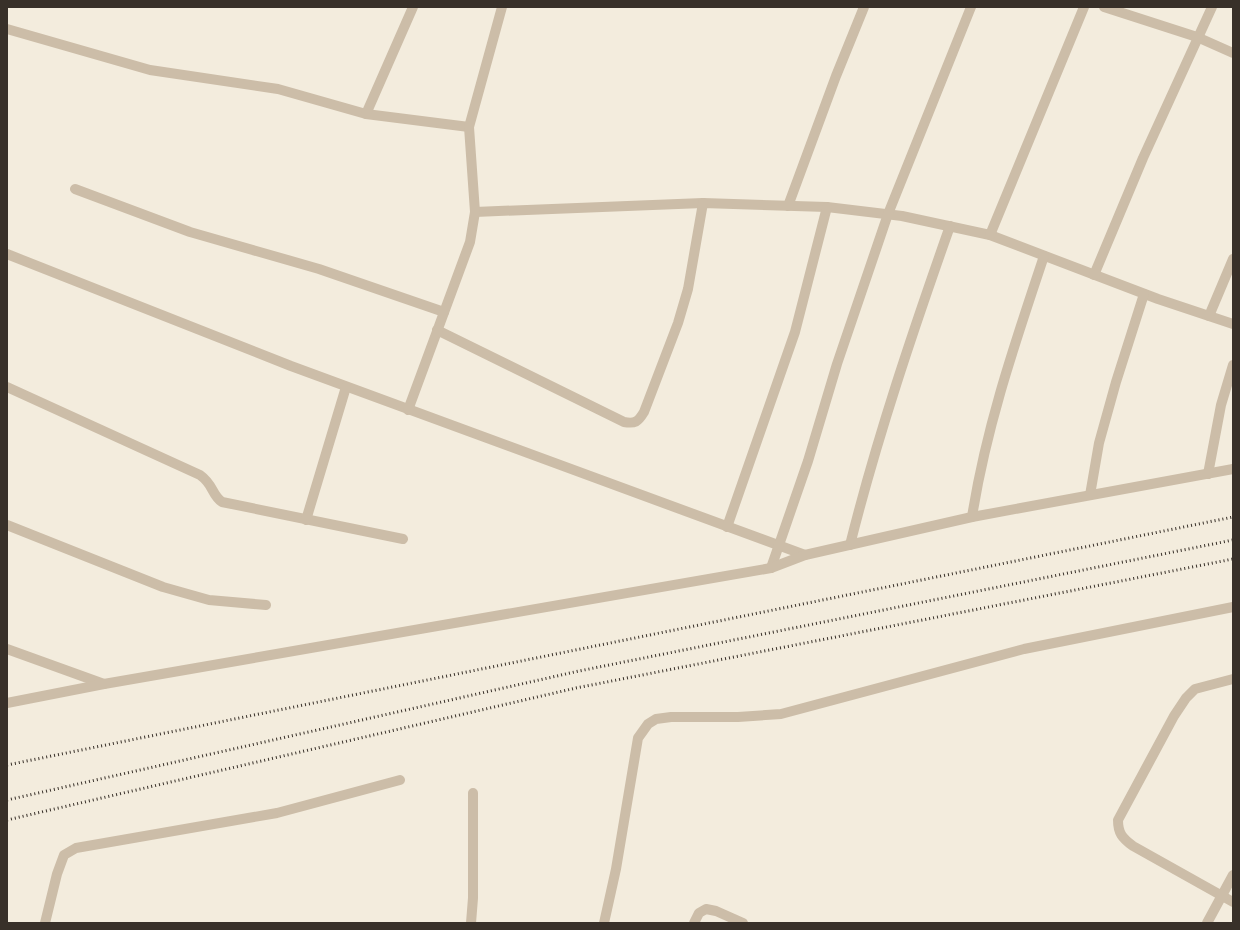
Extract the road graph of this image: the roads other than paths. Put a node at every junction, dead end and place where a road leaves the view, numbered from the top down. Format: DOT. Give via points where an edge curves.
graph roads {
  1 [pos="413,7"];
  2 [pos="502,7"];
  3 [pos="864,7"];
  4 [pos="971,7"];
  5 [pos="1084,7"];
  6 [pos="1104,7"];
  7 [pos="1212,7"];
  8 [pos="7,29"];
  9 [pos="1197,37"];
  10 [pos="1233,53"];
  11 [pos="366,114"];
  12 [pos="469,127"];
  13 [pos="75,189"];
  14 [pos="703,203"];
  15 [pos="788,206"];
  16 [pos="827,207"];
  17 [pos="475,212"];
  18 [pos="888,214"];
  19 [pos="950,226"];
  20 [pos="990,235"];
  21 [pos="7,254"];
  22 [pos="1044,256"];
  23 [pos="1233,259"];
  24 [pos="1094,275"];
  25 [pos="1144,294"];
  26 [pos="444,312"];
  27 [pos="1209,316"];
  28 [pos="1233,324"];
  29 [pos="437,330"];
  30 [pos="1233,365"];
  31 [pos="346,386"];
  32 [pos="7,388"];
  33 [pos="408,410"];
  34 [pos="1233,469"];
  35 [pos="1208,474"];
  36 [pos="1090,496"];
  37 [pos="972,518"];
  38 [pos="306,520"];
  39 [pos="7,525"];
  40 [pos="727,527"];
  41 [pos="403,539"];
  42 [pos="850,545"];
  43 [pos="779,546"];
  44 [pos="806,555"];
  45 [pos="771,568"];
  46 [pos="266,605"];
  47 [pos="1233,607"];
  48 [pos="7,649"];
  49 [pos="1233,679"];
  50 [pos="104,684"];
  51 [pos="7,703"];
  52 [pos="400,780"];
  53 [pos="473,793"];
  54 [pos="1233,874"];
  55 [pos="1222,895"];
  56 [pos="1233,902"];
  57 [pos="45,923"];
  58 [pos="471,923"];
  59 [pos="604,923"];
  60 [pos="694,923"];
  61 [pos="743,923"];
  62 [pos="1207,923"];
  1 -- 11 [label="street"];
  2 -- 12 [label="street"];
  3 -- 15 [label="street"];
  4 -- 18 [label="street"];
  5 -- 20 [label="street"];
  6 -- 9 [label="street"];
  7 -- 9 [label="street"];
  8 -- 11 [label="street" via="150,70 278,89"];
  9 -- 10 [label="street"];
  9 -- 24 [label="street"];
  11 -- 12 [label="street"];
  12 -- 17 [label="street"];
  13 -- 26 [label="street" via="190,232 318,268"];
  14 -- 15 [label="street"];
  14 -- 17 [label="street"];
  14 -- 29 [label="street" via="695,255 678,323 639,421 632,424 624,422"];
  15 -- 16 [label="street"];
  16 -- 18 [label="street"];
  16 -- 40 [label="street" via="795,332"];
  17 -- 26 [label="street" via="470,242"];
  18 -- 19 [label="street"];
  18 -- 43 [label="street"];
  19 -- 20 [label="street"];
  19 -- 42 [label="street" via="909,343"];
  20 -- 22 [label="street"];
  21 -- 31 [label="street"];
  22 -- 24 [label="street"];
  22 -- 37 [label="street" via="989,426"];
  23 -- 27 [label="street"];
  24 -- 25 [label="street"];
  25 -- 27 [label="street"];
  25 -- 36 [label="street" via="1099,443"];
  26 -- 29 [label="street"];
  27 -- 28 [label="street"];
  29 -- 33 [label="street"];
  30 -- 35 [label="street" via="1220,405"];
  31 -- 33 [label="street"];
  31 -- 38 [label="street"];
  32 -- 38 [label="street" via="200,475 209,482 215,497 222,502"];
  33 -- 40 [label="street"];
  34 -- 35 [label="street"];
  35 -- 36 [label="street"];
  36 -- 37 [label="street"];
  37 -- 42 [label="street"];
  38 -- 41 [label="street"];
  39 -- 46 [label="street" via="163,587 209,600"];
  40 -- 43 [label="street"];
  42 -- 44 [label="street"];
  43 -- 44 [label="street"];
  43 -- 45 [label="street"];
  44 -- 45 [label="street"];
  45 -- 50 [label="street"];
  47 -- 59 [label="street" via="1024,649 781,714 656,719 648,724 638,738 616,869"];
  48 -- 50 [label="street"];
  49 -- 55 [label="street" via="1196,689 1186,698 1118,820 1122,839"];
  50 -- 51 [label="street"];
  52 -- 57 [label="street" via="276,813 76,848 64,855 56,874"];
  53 -- 58 [label="street"];
  54 -- 55 [label="street"];
  55 -- 56 [label="street"];
  55 -- 62 [label="street"];
  60 -- 61 [label="street" via="699,913 706,909"];
}
